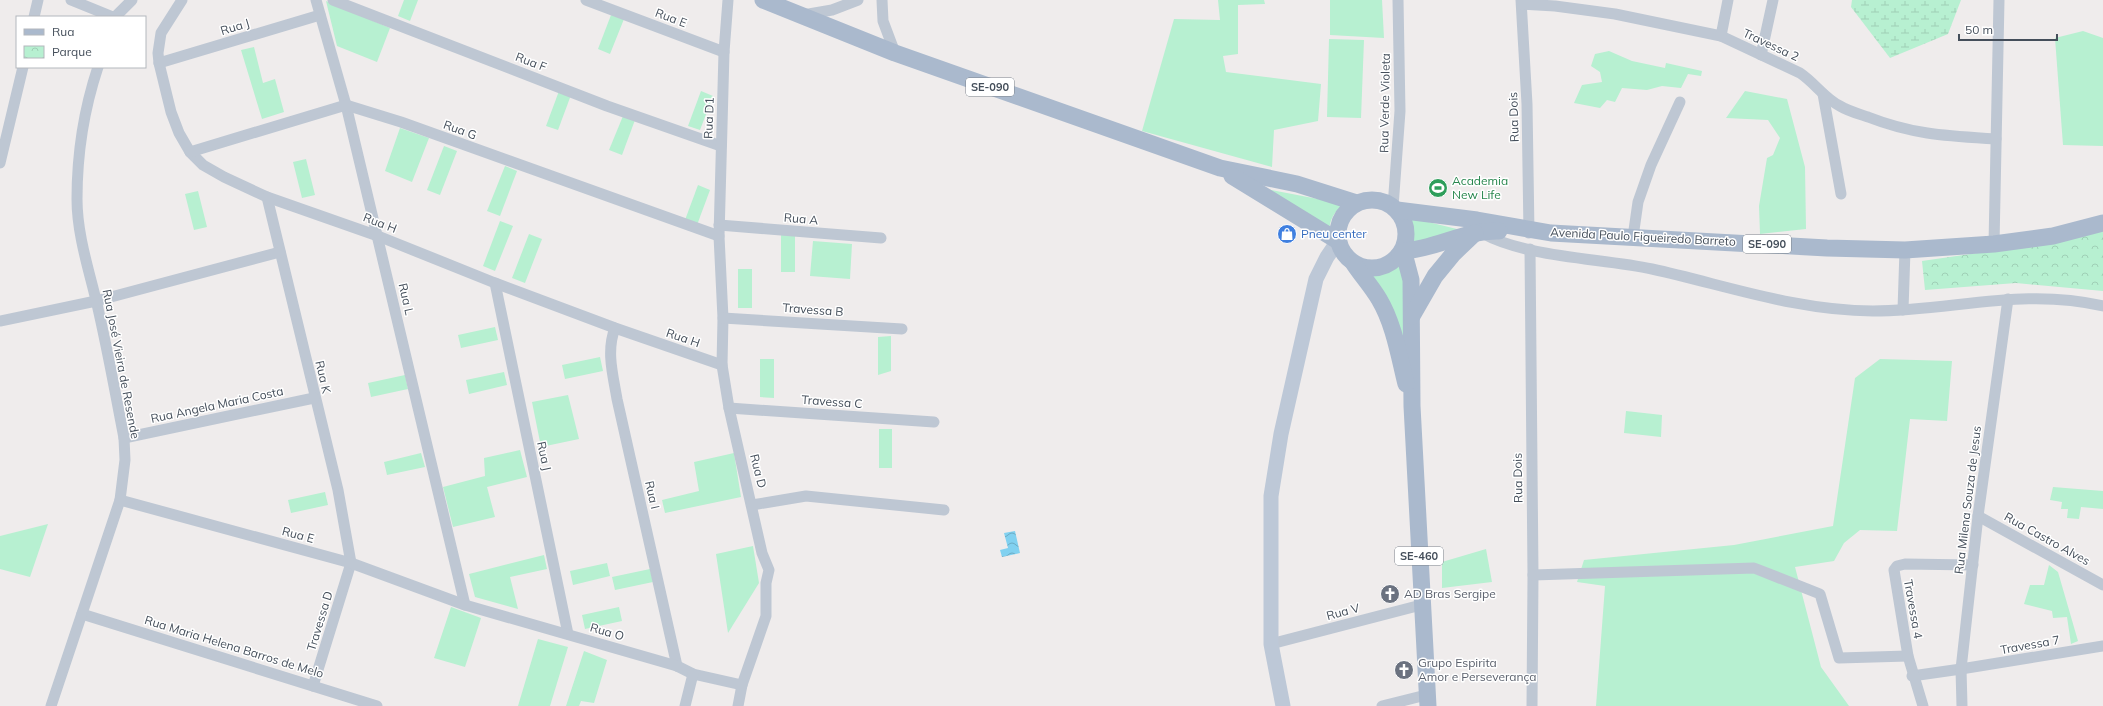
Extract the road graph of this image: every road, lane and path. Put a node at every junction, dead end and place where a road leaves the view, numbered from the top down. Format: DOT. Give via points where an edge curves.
graph roads {
  1 [pos="38,0"];
  2 [pos="71,0"];
  3 [pos="132,0"];
  4 [pos="182,0"];
  5 [pos="316,0"];
  6 [pos="333,0"];
  7 [pos="586,0"];
  8 [pos="728,0"];
  9 [pos="763,0"];
  10 [pos="858,0"];
  11 [pos="882,0"];
  12 [pos="1398,0"];
  13 [pos="1728,0"];
  14 [pos="1773,0"];
  15 [pos="1999,0"];
  16 [pos="1521,2"];
  17 [pos="320,15"];
  18 [pos="34,16"];
  19 [pos="111,16"];
  20 [pos="115,16"];
  21 [pos="799,16"];
  22 [pos="1721,36"];
  23 [pos="724,52"];
  24 [pos="895,53"];
  25 [pos="1761,55"];
  26 [pos="159,63"];
  27 [pos="22,68"];
  28 [pos="98,68"];
  29 [pos="1823,94"];
  30 [pos="1680,102"];
  31 [pos="346,105"];
  32 [pos="1996,139"];
  33 [pos="721,146"];
  34 [pos="190,152"];
  35 [pos="0,163"];
  36 [pos="1220,168"];
  37 [pos="1841,194"];
  38 [pos="267,197"];
  39 [pos="1357,203"];
  40 [pos="1395,208"];
  41 [pos="2103,223"];
  42 [pos="719,230"];
  43 [pos="1478,231"];
  44 [pos="1533,231"];
  45 [pos="378,236"];
  46 [pos="1633,237"];
  47 [pos="881,238"];
  48 [pos="1338,241"];
  49 [pos="1994,244"];
  50 [pos="1530,250"];
  51 [pos="1905,250"];
  52 [pos="280,252"];
  53 [pos="1401,253"];
  54 [pos="1354,264"];
  55 [pos="495,283"];
  56 [pos="2008,299"];
  57 [pos="96,301"];
  58 [pos="2103,306"];
  59 [pos="1903,310"];
  60 [pos="1412,316"];
  61 [pos="723,318"];
  62 [pos="0,321"];
  63 [pos="615,328"];
  64 [pos="902,329"];
  65 [pos="722,365"];
  66 [pos="314,398"];
  67 [pos="1412,406"];
  68 [pos="729,408"];
  69 [pos="934,422"];
  70 [pos="124,438"];
  71 [pos="120,500"];
  72 [pos="752,506"];
  73 [pos="944,510"];
  74 [pos="1978,516"];
  75 [pos="351,563"];
  76 [pos="1973,565"];
  77 [pos="1533,575"];
  78 [pos="2103,585"];
  79 [pos="465,605"];
  80 [pos="1421,605"];
  81 [pos="82,614"];
  82 [pos="568,634"];
  83 [pos="1271,644"];
  84 [pos="2103,646"];
  85 [pos="1908,656"];
  86 [pos="677,666"];
  87 [pos="1961,669"];
  88 [pos="693,674"];
  89 [pos="1912,676"];
  90 [pos="742,685"];
  91 [pos="313,686"];
  92 [pos="1427,701"];
  93 [pos="51,706"];
  94 [pos="377,706"];
  95 [pos="685,706"];
  96 [pos="738,706"];
  97 [pos="1283,706"];
  98 [pos="1382,706"];
  99 [pos="1532,706"];
  100 [pos="1923,706"];
  101 [pos="1962,706"];
  1 -- 18 [label="street"];
  2 -- 19 [label="street"];
  3 -- 20 [label="street"];
  4 -- 26 [label="street, Rua H" via="161,33"];
  5 -- 17 [label="street, Rua L"];
  6 -- 33 [label="street, Rua F" via="607,106"];
  7 -- 23 [label="street, Rua E"];
  8 -- 23 [label="street, Rua D1"];
  9 -- 21 [label="main road, SE-090"];
  10 -- 21 [label="street" via="832,10"];
  11 -- 24 [label="street" via="883,21"];
  12 -- 40 [label="street, Rua Verde Violeta" via="1400,111"];
  13 -- 22 [label="street"];
  14 -- 25 [label="street"];
  15 -- 32 [label="street"];
  16 -- 22 [label="street, Travessa 2" via="1615,14"];
  16 -- 44 [label="street, Rua Dois"];
  17 -- 26 [label="street, Rua J"];
  17 -- 31 [label="street, Rua L"];
  21 -- 24 [label="main road, SE-090"];
  22 -- 25 [label="street, Travessa 2"];
  23 -- 33 [label="street, Rua D1"];
  24 -- 36 [label="main road, SE-090"];
  25 -- 29 [label="street, Travessa 2" via="1807,78"];
  26 -- 34 [label="street, Rua H" via="171,112"];
  27 -- 35 [label="street"];
  28 -- 57 [label="street, Rua José Vieira de Resende" via="80,151 77,200 83,248"];
  29 -- 32 [label="street, Travessa 2" via="1839,106 1895,128 1939,136"];
  29 -- 37 [label="street"];
  30 -- 46 [label="street" via="1638,202"];
  31 -- 34 [label="street"];
  31 -- 42 [label="street, Rua G"];
  31 -- 45 [label="street, Rua L"];
  32 -- 49 [label="street"];
  33 -- 42 [label="street, Rua D1"];
  34 -- 38 [label="street, Rua H" via="210,169"];
  36 -- 39 [label="main road, SE-090" via="1297,184"];
  36 -- 48 [label="main road, SE-090"];
  38 -- 45 [label="street, Rua H"];
  38 -- 52 [label="street, Rua K"];
  39 -- 40 [label="main road" via="1375,200"];
  39 -- 48 [label="main road" via="1341,219"];
  40 -- 44 [label="main road, Avenida Paulo Figueiredo Barreto / SE-090"];
  40 -- 53 [label="main road" via="1405,225 1406,242"];
  41 -- 49 [label="main road, Avenida Paulo Figueiredo Barreto / SE-090" via="2052,236"];
  42 -- 47 [label="street, Rua A"];
  42 -- 61 [label="street, Rua D"];
  43 -- 44 [label="main road, Avenida Paulo Figueiredo Barreto / SE-090"];
  43 -- 50 [label="street" via="1502,243"];
  43 -- 53 [label="main road, Avenida Paulo Figueiredo Barreto / SE-090" via="1420,250"];
  43 -- 60 [label="main road" via="1453,254 1435,276"];
  44 -- 46 [label="main road, Avenida Paulo Figueiredo Barreto / SE-090"];
  45 -- 55 [label="street, Rua H"];
  45 -- 79 [label="street, Rua L"];
  46 -- 51 [label="main road, Avenida Paulo Figueiredo Barreto / SE-090"];
  48 -- 54 [label="main road" via="1344,254"];
  48 -- 83 [label="street" via="1316,279 1281,434 1271,496"];
  49 -- 51 [label="main road, Avenida Paulo Figueiredo Barreto / SE-090"];
  50 -- 59 [label="street" via="1652,269 1791,303 1844,311"];
  50 -- 77 [label="street, Rua Dois"];
  51 -- 59 [label="street"];
  52 -- 57 [label="street"];
  52 -- 66 [label="street, Rua K"];
  53 -- 54 [label="main road" via="1384,267 1364,268"];
  53 -- 60 [label="main road, SE-460" via="1409,268"];
  54 -- 67 [label="main road, SE-460" via="1384,310 1398,349"];
  55 -- 63 [label="street, Rua H"];
  55 -- 82 [label="street, Rua J"];
  56 -- 58 [label="street" via="2050,298"];
  56 -- 59 [label="street"];
  56 -- 74 [label="street, Rua Milena Souza de Jesus"];
  57 -- 62 [label="street"];
  57 -- 70 [label="street, Rua José Vieira de Resende"];
  60 -- 67 [label="main road, SE-460"];
  61 -- 64 [label="street, Travessa B"];
  61 -- 65 [label="street, Rua D"];
  63 -- 65 [label="street, Rua H"];
  63 -- 86 [label="street, Rua I" via="610,346 617,399"];
  65 -- 68 [label="street, Rua D"];
  66 -- 70 [label="street, Rua Angela Maria Costa"];
  66 -- 75 [label="street, Rua K" via="338,490"];
  67 -- 80 [label="main road, SE-460"];
  68 -- 69 [label="street, Travessa C"];
  68 -- 72 [label="street, Rua D"];
  70 -- 71 [label="street, Rua José Vieira de Resende" via="125,460"];
  71 -- 75 [label="street, Rua E"];
  71 -- 81 [label="street, Rua José Vieira de Resende"];
  72 -- 73 [label="street" via="806,496"];
  72 -- 90 [label="street, Rua D" via="762,553 770,570 766,583 766,616"];
  74 -- 76 [label="street, Rua Milena Souza de Jesus"];
  74 -- 78 [label="street, Rua Castro Alves"];
  75 -- 79 [label="street, Rua E"];
  75 -- 91 [label="street, Travessa D"];
  76 -- 85 [label="street, Travessa 4" via="1913,564 1900,565 1895,569"];
  76 -- 87 [label="street, Rua Milena Souza de Jesus"];
  77 -- 85 [label="street" via="1754,568 1820,594 1839,658"];
  77 -- 99 [label="street, Rua Dois"];
  79 -- 82 [label="street, Rua O"];
  80 -- 83 [label="street, Rua V"];
  80 -- 92 [label="main road, SE-460"];
  81 -- 91 [label="street, Rua Maria Helena Barros de Melo"];
  81 -- 93 [label="street, Rua José Vieira de Resende"];
  82 -- 86 [label="street, Rua O"];
  83 -- 97 [label="street"];
  84 -- 87 [label="street, Travessa 7"];
  85 -- 89 [label="street, Travessa 4"];
  86 -- 88 [label="street, Rua O"];
  87 -- 89 [label="street, Travessa 7"];
  87 -- 101 [label="street, Rua Milena Souza de Jesus"];
  88 -- 90 [label="street, Rua O"];
  88 -- 95 [label="street"];
  89 -- 100 [label="street, Travessa 4"];
  90 -- 96 [label="street, Rua D"];
  91 -- 94 [label="street, Rua Maria Helena Barros de Melo"];
  92 -- 98 [label="street"];
}
